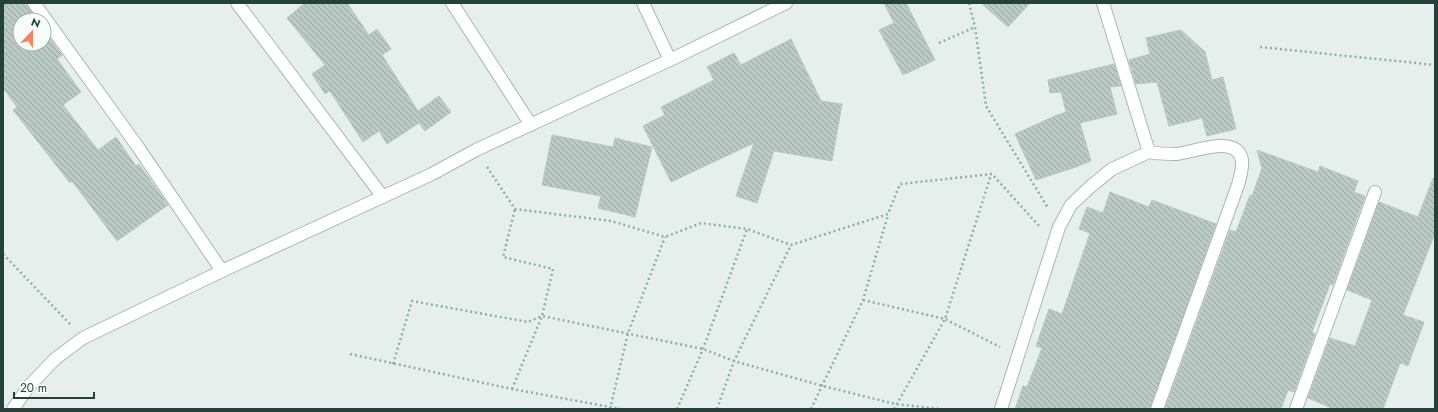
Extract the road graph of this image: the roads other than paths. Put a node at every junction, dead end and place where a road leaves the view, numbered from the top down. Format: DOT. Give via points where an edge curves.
graph roads {
  1 [pos="34,3"];
  2 [pos="237,3"];
  3 [pos="452,3"];
  4 [pos="643,3"];
  5 [pos="786,3"];
  6 [pos="1103,3"];
  7 [pos="670,60"];
  8 [pos="531,125"];
  9 [pos="1149,152"];
  10 [pos="1375,192"];
  11 [pos="383,197"];
  12 [pos="222,271"];
  13 [pos="13,409"];
  14 [pos="1001,409"];
  15 [pos="1157,409"];
  16 [pos="1296,409"];
  1 -- 12 [label="street" via="138,147"];
  2 -- 11 [label="street"];
  3 -- 8 [label="street"];
  4 -- 7 [label="street"];
  5 -- 7 [label="street"];
  6 -- 9 [label="street"];
  7 -- 8 [label="street"];
  8 -- 11 [label="street"];
  9 -- 14 [label="street" via="1112,170 1071,205 1059,227"];
  9 -- 15 [label="street" via="1178,154 1223,146 1239,152 1242,161 1238,185"];
  10 -- 16 [label="street"];
  11 -- 12 [label="street"];
  12 -- 13 [label="street" via="83,338 55,359 29,386"];
}
